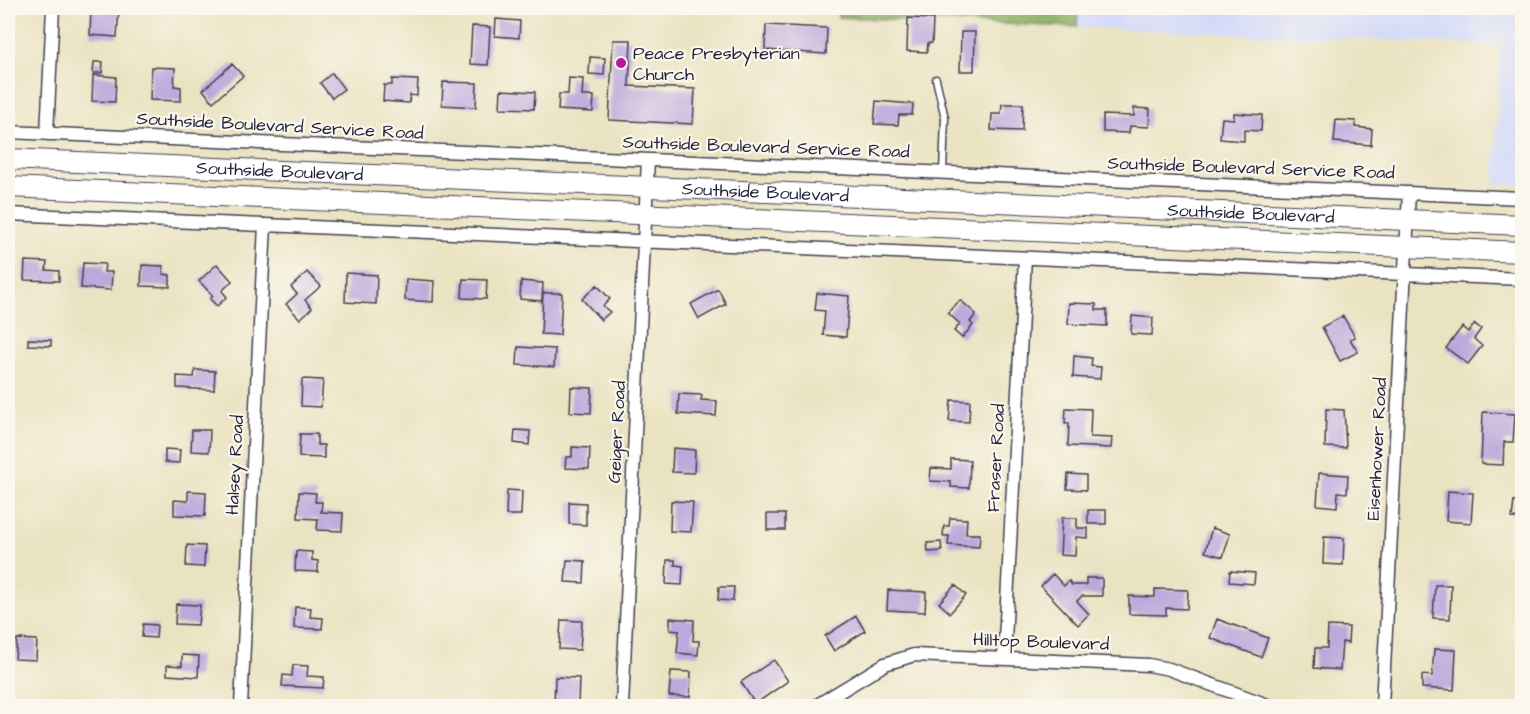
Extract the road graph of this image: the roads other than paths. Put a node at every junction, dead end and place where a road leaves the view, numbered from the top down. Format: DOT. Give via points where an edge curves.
graph roads {
  1 [pos="53,8"];
  2 [pos="936,79"];
  3 [pos="8,132"];
  4 [pos="47,134"];
  5 [pos="8,159"];
  6 [pos="648,160"];
  7 [pos="943,173"];
  8 [pos="8,187"];
  9 [pos="647,187"];
  10 [pos="1408,193"];
  11 [pos="1522,198"];
  12 [pos="8,214"];
  13 [pos="645,215"];
  14 [pos="1407,219"];
  15 [pos="265,225"];
  16 [pos="1522,225"];
  17 [pos="644,241"];
  18 [pos="1405,247"];
  19 [pos="1522,252"];
  20 [pos="1025,258"];
  21 [pos="1404,274"];
  22 [pos="1522,279"];
  23 [pos="1004,659"];
  24 [pos="242,706"];
  25 [pos="622,706"];
  26 [pos="816,706"];
  27 [pos="1270,706"];
  28 [pos="1382,706"];
  1 -- 4 [label="street"];
  2 -- 7 [label="lane" via="945,118"];
  3 -- 4 [label="street, Southside Boulevard Service Road"];
  4 -- 6 [label="street, Southside Boulevard Service Road"];
  5 -- 9 [label="highway, Southside Boulevard"];
  6 -- 7 [label="street, Southside Boulevard Service Road"];
  6 -- 9 [label="street, Geiger Road"];
  7 -- 10 [label="street, Southside Boulevard Service Road"];
  8 -- 13 [label="highway, Southside Boulevard"];
  9 -- 13 [label="street, Geiger Road"];
  9 -- 14 [label="highway, Southside Boulevard"];
  10 -- 11 [label="street, Southside Boulevard Service Road"];
  10 -- 14 [label="street, Eisenhower Road"];
  12 -- 15 [label="street"];
  13 -- 17 [label="street, Geiger Road"];
  13 -- 18 [label="highway, Southside Boulevard"];
  14 -- 16 [label="highway, Southside Boulevard"];
  14 -- 18 [label="street, Eisenhower Road"];
  15 -- 17 [label="street"];
  15 -- 24 [label="street, Halsey Road"];
  17 -- 20 [label="street"];
  17 -- 25 [label="street, Geiger Road"];
  18 -- 19 [label="highway, Southside Boulevard"];
  18 -- 21 [label="street, Eisenhower Road"];
  20 -- 21 [label="street"];
  20 -- 23 [label="street, Fraser Road"];
  21 -- 22 [label="street"];
  21 -- 28 [label="street, Eisenhower Road"];
  23 -- 26 [label="street, Hilltop Boulevard" via="914,654 901,657"];
  23 -- 27 [label="street, Hilltop Boulevard" via="1149,665"];
}
